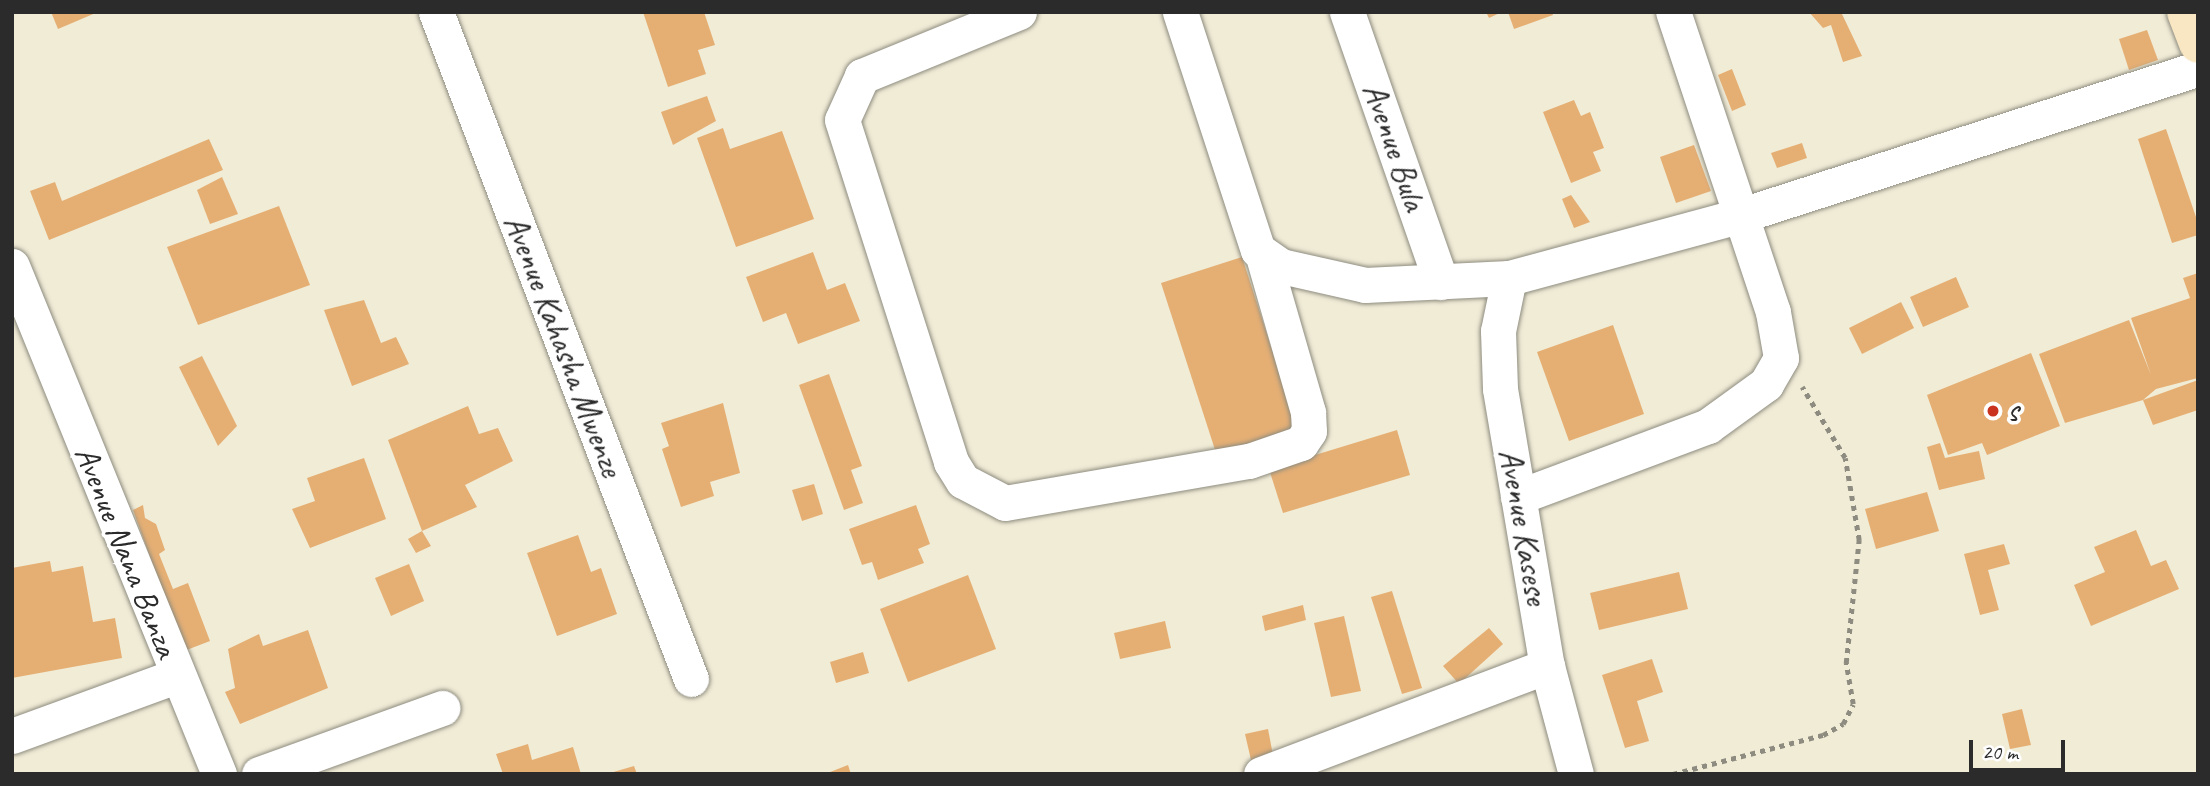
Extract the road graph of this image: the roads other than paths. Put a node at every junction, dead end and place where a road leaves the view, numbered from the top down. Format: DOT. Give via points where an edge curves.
graph roads {
  1 [pos="436,12"];
  2 [pos="1019,12"];
  3 [pos="1180,12"];
  4 [pos="1347,12"];
  5 [pos="1673,12"];
  6 [pos="2195,38"];
  7 [pos="1742,215"];
  8 [pos="1263,256"];
  9 [pos="12,266"];
  10 [pos="1509,278"];
  11 [pos="1441,282"];
  12 [pos="1518,497"];
  13 [pos="1546,666"];
  14 [pos="176,676"];
  15 [pos="691,679"];
  16 [pos="442,708"];
  17 [pos="12,736"];
  18 [pos="219,774"];
  19 [pos="259,774"];
  20 [pos="1261,774"];
  21 [pos="1576,774"];
  1 -- 15 [label="street, Avenue Kahasha Mwenze"];
  2 -- 8 [label="street" via="862,76 842,120 951,462 963,481 1005,503 1249,461 1301,443 1309,431 1308,412"];
  3 -- 8 [label="street"];
  4 -- 11 [label="street, Avenue Bula"];
  5 -- 7 [label="street"];
  6 -- 7 [label="street"];
  7 -- 10 [label="street"];
  7 -- 12 [label="street" via="1781,358 1766,384 1708,426"];
  8 -- 11 [label="street" via="1343,283"];
  9 -- 14 [label="street, Avenue Nana Banza"];
  10 -- 11 [label="street"];
  10 -- 12 [label="street, Avenue Kasese" via="1498,331 1500,389"];
  12 -- 13 [label="street, Avenue Kasese"];
  13 -- 20 [label="street"];
  13 -- 21 [label="street, Avenue Kasese"];
  14 -- 17 [label="street, Avenue Nana Banza"];
  14 -- 18 [label="street"];
  16 -- 19 [label="street"];
}
